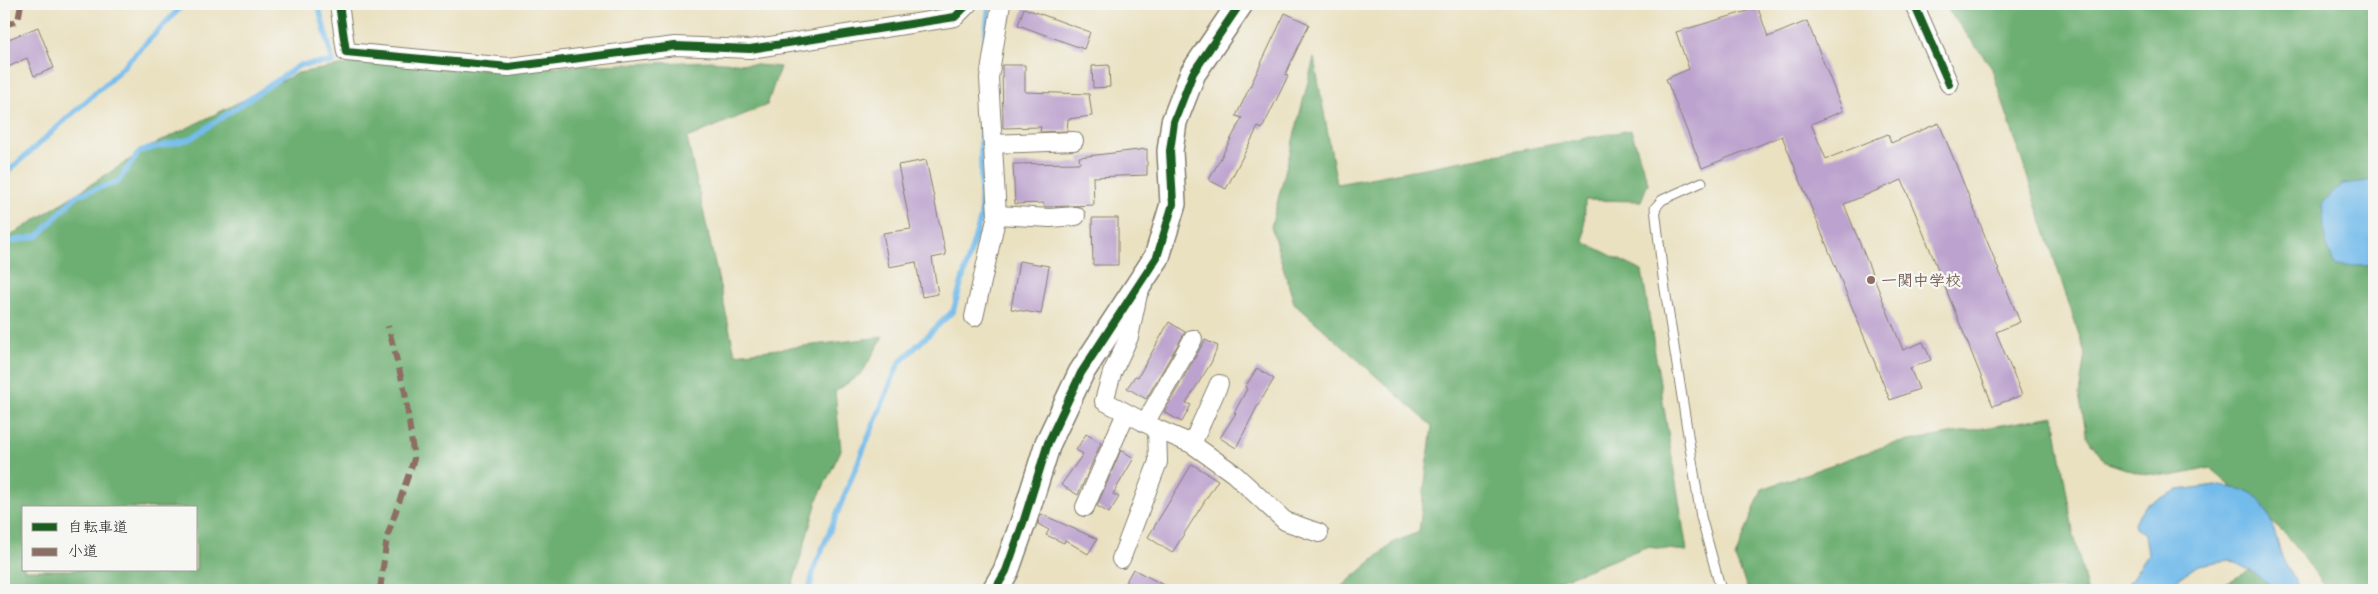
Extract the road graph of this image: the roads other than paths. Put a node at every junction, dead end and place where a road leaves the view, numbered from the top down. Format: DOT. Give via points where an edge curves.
graph roads {
  1 [pos="339,4"];
  2 [pos="968,4"];
  3 [pos="1001,4"];
  4 [pos="1240,4"];
  5 [pos="1914,4"];
  6 [pos="1949,84"];
  7 [pos="1074,141"];
  8 [pos="993,144"];
  9 [pos="1702,182"];
  10 [pos="997,215"];
  11 [pos="1076,216"];
  12 [pos="1139,286"];
  13 [pos="974,317"];
  14 [pos="1193,339"];
  15 [pos="1219,384"];
  16 [pos="1126,413"];
  17 [pos="1151,426"];
  18 [pos="1192,444"];
  19 [pos="1085,507"];
  20 [pos="1318,533"];
  21 [pos="1122,559"];
  22 [pos="995,590"];
  23 [pos="1721,590"];
  1 -- 2 [label="street" via="346,52 509,67 675,46 750,49 955,18"];
  3 -- 8 [label="street" via="989,78"];
  4 -- 12 [label="street" via="1193,73 1174,122 1170,151 1173,204 1157,257"];
  5 -- 6 [label="street"];
  7 -- 8 [label="street"];
  8 -- 10 [label="street"];
  9 -- 23 [label="lane" via="1662,200 1655,208 1701,517"];
  10 -- 11 [label="street"];
  10 -- 13 [label="street"];
  12 -- 16 [label="street" via="1129,337 1112,373 1104,400"];
  12 -- 22 [label="street" via="1081,373 1048,443 1006,570"];
  14 -- 17 [label="street"];
  15 -- 18 [label="street"];
  16 -- 17 [label="street"];
  16 -- 19 [label="street"];
  17 -- 18 [label="street"];
  17 -- 21 [label="street" via="1158,462"];
  18 -- 20 [label="street" via="1233,473 1285,521"];
}
